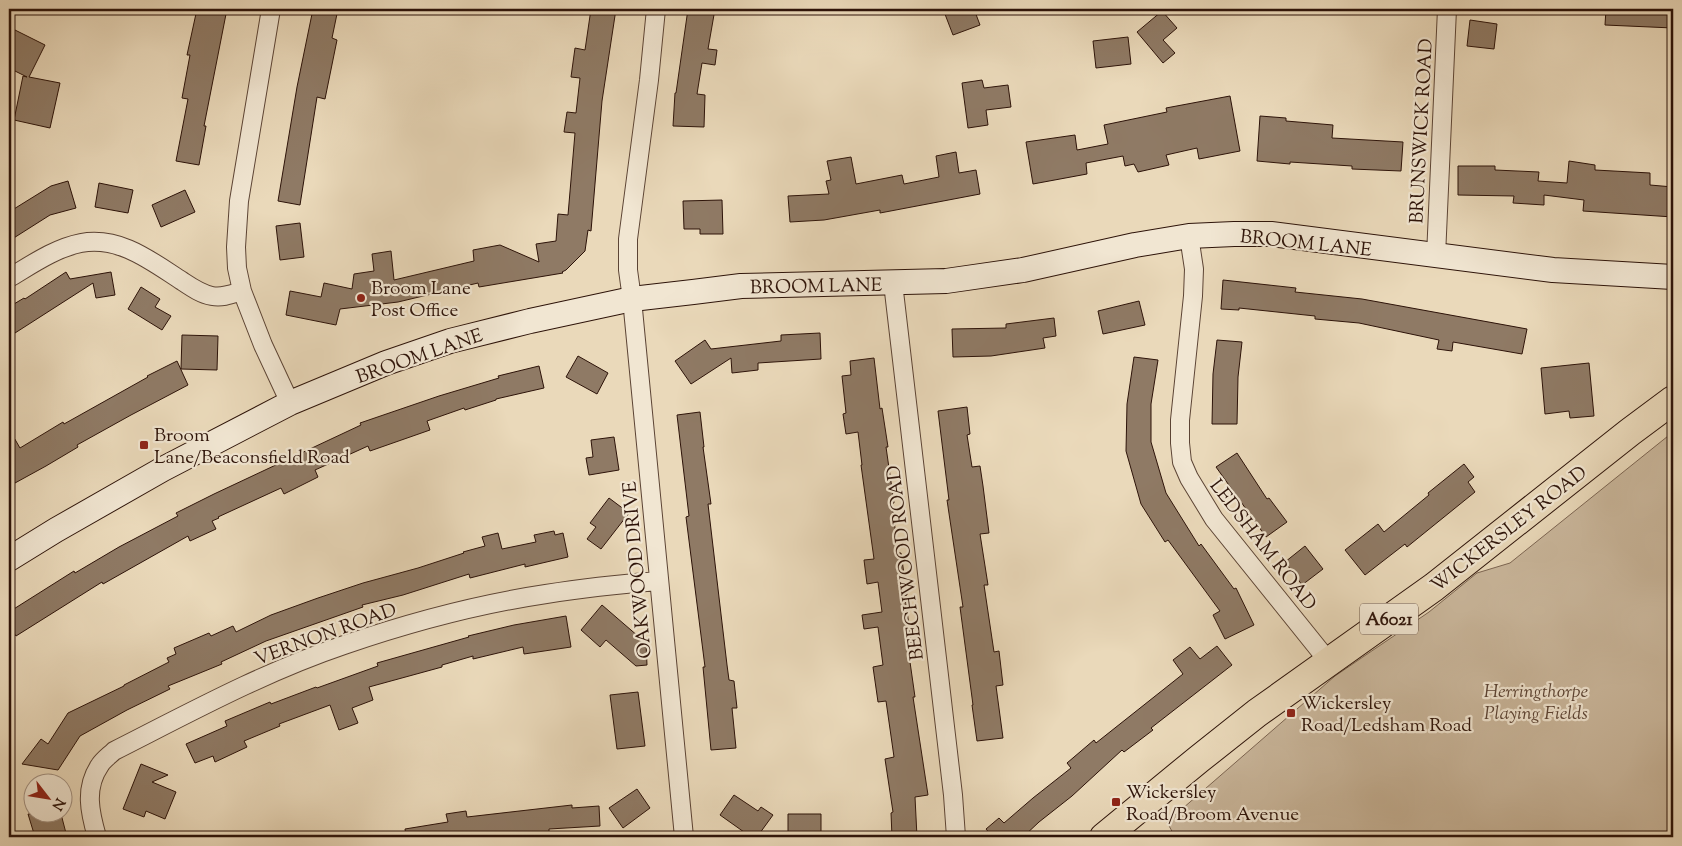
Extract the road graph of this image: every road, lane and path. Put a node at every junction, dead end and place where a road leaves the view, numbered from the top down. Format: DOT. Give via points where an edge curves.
graph roads {
  1 [pos="270,9"];
  2 [pos="656,9"];
  3 [pos="1447,9"];
  4 [pos="1189,236"];
  5 [pos="1436,256"];
  6 [pos="1673,277"];
  7 [pos="9,278"];
  8 [pos="893,284"];
  9 [pos="242,292"];
  10 [pos="632,299"];
  11 [pos="1673,400"];
  12 [pos="290,403"];
  13 [pos="9,559"];
  14 [pos="658,581"];
  15 [pos="1329,662"];
  16 [pos="97,837"];
  17 [pos="684,837"];
  18 [pos="956,837"];
  19 [pos="1104,837"];
  1 -- 9 [label="street" via="236,225 237,268"];
  2 -- 10 [label="street, OAKWOOD DRIVE" via="628,239"];
  3 -- 5 [label="street, BRUNSWICK ROAD"];
  4 -- 5 [label="main road, BROOM LANE" via="1271,234"];
  4 -- 8 [label="main road, BROOM LANE" via="1023,270 946,281"];
  4 -- 15 [label="street, LEDSHAM ROAD" via="1194,269 1180,420 1182,462 1214,519"];
  5 -- 6 [label="main road, BROOM LANE" via="1553,270"];
  7 -- 9 [label="street" via="57,250 96,242 125,247 212,296"];
  8 -- 10 [label="main road, BROOM LANE" via="741,286"];
  8 -- 18 [label="street, BEECHWOOD ROAD"];
  9 -- 12 [label="street"];
  10 -- 12 [label="main road, BROOM LANE" via="450,341 386,363"];
  10 -- 14 [label="street, OAKWOOD DRIVE"];
  11 -- 15 [label="main road, WICKERSLEY ROAD / A6021" via="1434,587"];
  12 -- 13 [label="main road, BROOM LANE" via="163,469"];
  14 -- 16 [label="street, VERNON ROAD" via="544,594 466,610 399,628 284,668 114,751 100,764 89,794"];
  14 -- 17 [label="street, OAKWOOD DRIVE"];
  15 -- 19 [label="main road, WICKERSLEY ROAD / A6021" via="1213,747"];
}
